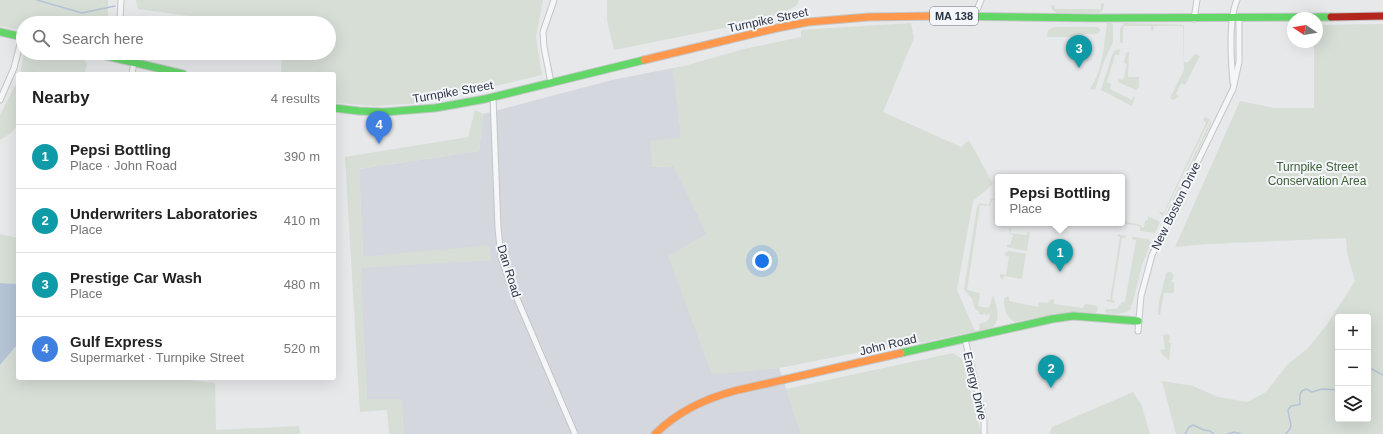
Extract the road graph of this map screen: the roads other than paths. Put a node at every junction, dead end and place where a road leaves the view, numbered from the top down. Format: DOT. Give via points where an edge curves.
graph roads {
  1 [pos="121,0"];
  2 [pos="554,0"];
  3 [pos="981,0"];
  4 [pos="1197,0"];
  5 [pos="1237,0"];
  6 [pos="120,16"];
  7 [pos="1383,16"];
  8 [pos="974,17"];
  9 [pos="1236,18"];
  10 [pos="1194,19"];
  11 [pos="0,32"];
  12 [pos="16,35"];
  13 [pos="16,60"];
  14 [pos="129,60"];
  15 [pos="134,62"];
  16 [pos="132,72"];
  17 [pos="175,72"];
  18 [pos="551,83"];
  19 [pos="493,97"];
  20 [pos="0,100"];
  21 [pos="336,108"];
  22 [pos="1138,321"];
  23 [pos="1138,332"];
  24 [pos="964,339"];
  25 [pos="575,434"];
  26 [pos="655,434"];
  27 [pos="984,434"];
  1 -- 6 [label="street"];
  2 -- 18 [label="street" via="543,32"];
  3 -- 8 [label="street"];
  4 -- 10 [label="street"];
  5 -- 9 [label="street, New Boston Drive" via="1234,8"];
  7 -- 9 [label="main road, Turnpike Street / MA 138"];
  8 -- 10 [label="main road, Turnpike Street / MA 138"];
  8 -- 18 [label="main road, Turnpike Street / MA 138" via="856,17 806,22"];
  9 -- 10 [label="main road, Turnpike Street / MA 138"];
  9 -- 22 [label="street, New Boston Drive" via="1239,62 1233,85 1152,255 1144,282"];
  11 -- 12 [label="main road"];
  13 -- 20 [label="street"];
  14 -- 15 [label="main road"];
  15 -- 16 [label="street"];
  15 -- 17 [label="main road"];
  18 -- 19 [label="main road, Turnpike Street / MA 138"];
  19 -- 21 [label="main road, Turnpike Street / MA 138" via="405,112 360,112"];
  19 -- 25 [label="street, Dan Road" via="498,228 502,257 509,280"];
  22 -- 23 [label="street, New Boston Drive"];
  22 -- 24 [label="main road, John Road" via="1066,317"];
  24 -- 26 [label="main road, John Road" via="712,397 677,413"];
  24 -- 27 [label="street, Energy Drive" via="984,420"];
}
